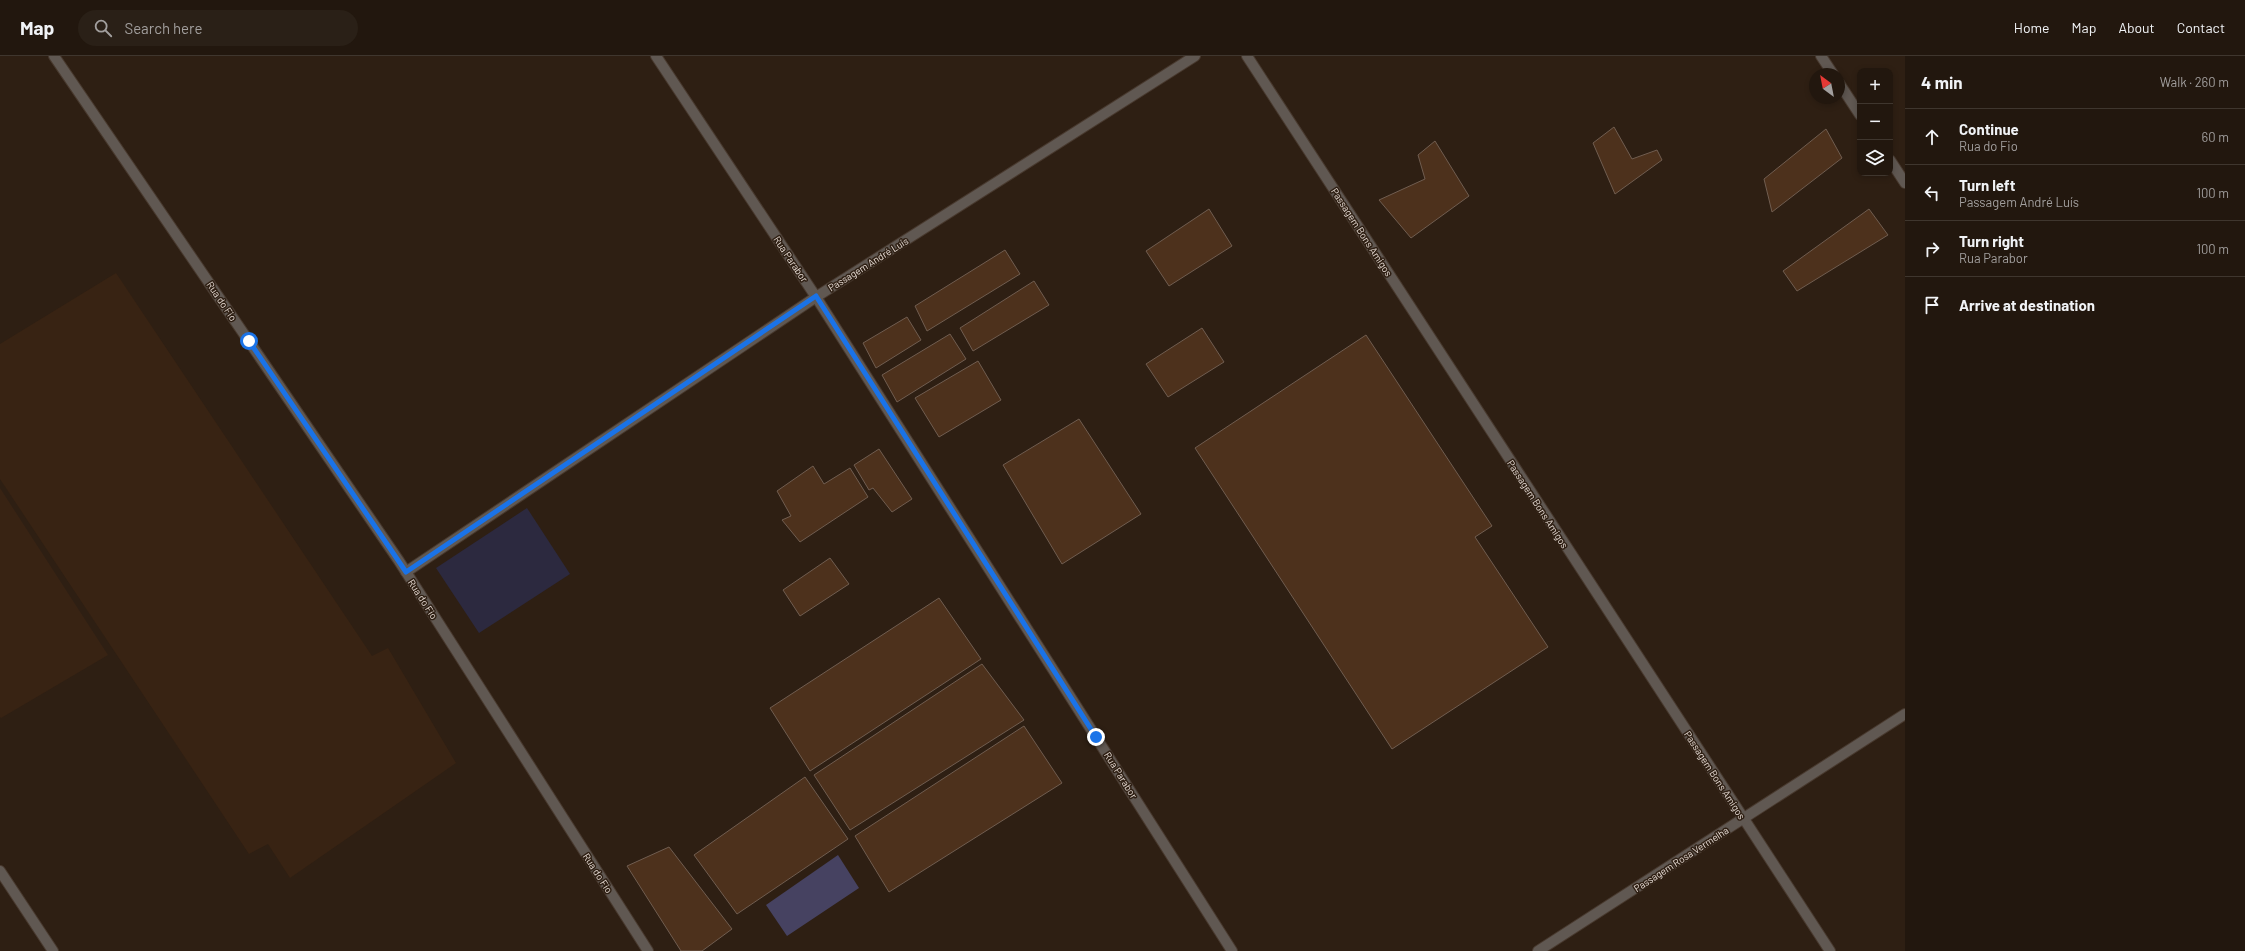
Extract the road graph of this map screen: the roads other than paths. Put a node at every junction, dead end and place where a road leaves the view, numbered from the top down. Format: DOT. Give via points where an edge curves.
graph roads {
  1 [pos="54,56"];
  2 [pos="656,56"];
  3 [pos="1195,56"];
  4 [pos="1247,56"];
  5 [pos="1821,56"];
  6 [pos="1829,68"];
  7 [pos="1845,92"];
  8 [pos="1857,110"];
  9 [pos="1893,165"];
  10 [pos="1905,183"];
  11 [pos="816,296"];
  12 [pos="406,572"];
  13 [pos="1905,714"];
  14 [pos="1744,819"];
  15 [pos="0,871"];
  16 [pos="52,951"];
  17 [pos="648,951"];
  18 [pos="1232,951"];
  19 [pos="1538,951"];
  20 [pos="1830,951"];
  1 -- 12 [label="street, Rua do Fio"];
  2 -- 11 [label="street, Rua Parabor"];
  3 -- 11 [label="street, Passagem André Luís"];
  4 -- 14 [label="street, Passagem Bons Amigos"];
  5 -- 6 [label="street"];
  7 -- 8 [label="street"];
  9 -- 10 [label="street"];
  11 -- 12 [label="street, Passagem André Luís"];
  11 -- 18 [label="street, Rua Parabor"];
  12 -- 17 [label="street, Rua do Fio"];
  13 -- 14 [label="street, Passagem Rosa Vermelha"];
  14 -- 19 [label="street, Passagem Rosa Vermelha"];
  14 -- 20 [label="street, Passagem Bons Amigos"];
  15 -- 16 [label="street"];
}
